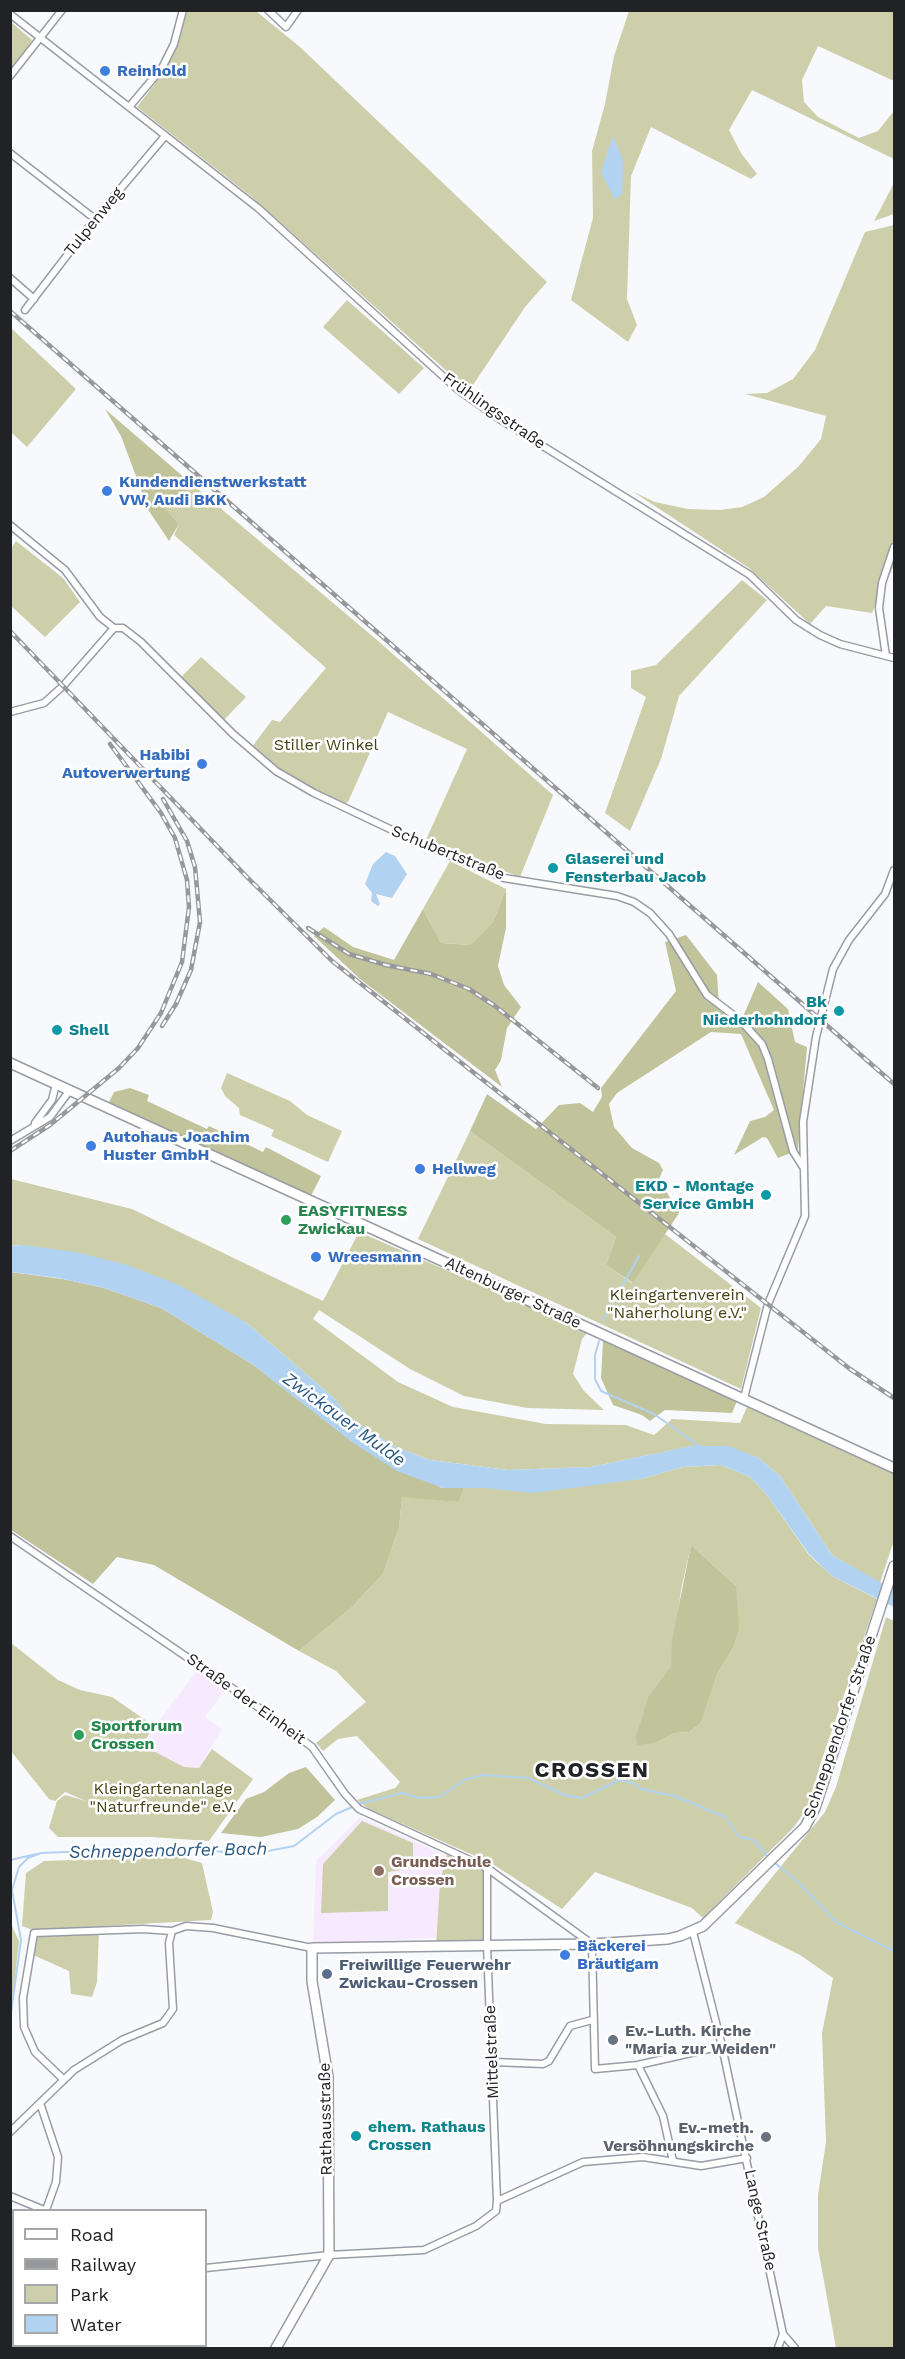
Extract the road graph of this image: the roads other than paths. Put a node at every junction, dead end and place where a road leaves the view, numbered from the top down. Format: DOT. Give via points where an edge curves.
graph roads {
  1 [pos="62,10"];
  2 [pos="183,10"];
  3 [pos="268,10"];
  4 [pos="298,10"];
  5 [pos="10,14"];
  6 [pos="41,38"];
  7 [pos="10,76"];
  8 [pos="129,107"];
  9 [pos="165,136"];
  10 [pos="10,153"];
  11 [pos="95,219"];
  12 [pos="10,278"];
  13 [pos="34,299"];
  14 [pos="25,310"];
  15 [pos="10,525"];
  16 [pos="894,547"];
  17 [pos="114,628"];
  18 [pos="886,656"];
  19 [pos="894,658"];
  20 [pos="10,712"];
  21 [pos="894,870"];
  22 [pos="10,1064"];
  23 [pos="56,1084"];
  24 [pos="70,1090"];
  25 [pos="28,1130"];
  26 [pos="10,1141"];
  27 [pos="803,1167"];
  28 [pos="744,1398"];
  29 [pos="894,1468"];
  30 [pos="10,1536"];
  31 [pos="894,1566"];
  32 [pos="487,1868"];
  33 [pos="172,1931"];
  34 [pos="693,1932"];
  35 [pos="592,1944"];
  36 [pos="487,1945"];
  37 [pos="312,1948"];
  38 [pos="592,2020"];
  39 [pos="722,2046"];
  40 [pos="493,2061"];
  41 [pos="638,2065"];
  42 [pos="63,2079"];
  43 [pos="40,2103"];
  44 [pos="10,2132"];
  45 [pos="747,2158"];
  46 [pos="674,2161"];
  47 [pos="10,2196"];
  48 [pos="497,2201"];
  49 [pos="40,2209"];
  50 [pos="46,2209"];
  51 [pos="329,2255"];
  52 [pos="207,2268"];
  53 [pos="783,2334"];
  54 [pos="276,2349"];
  55 [pos="778,2349"];
  56 [pos="795,2349"];
  1 -- 6 [label="street"];
  2 -- 8 [label="street" via="174,44 162,68"];
  3 -- 4 [label="street" via="286,27"];
  5 -- 6 [label="street, Frühlingsstraße"];
  6 -- 7 [label="street"];
  6 -- 8 [label="street, Frühlingsstraße"];
  8 -- 9 [label="street, Frühlingsstraße"];
  9 -- 11 [label="street, Tulpenweg"];
  9 -- 18 [label="street, Frühlingsstraße" via="258,208 457,389 750,575 796,620 820,635"];
  10 -- 11 [label="street"];
  11 -- 13 [label="street, Tulpenweg"];
  12 -- 13 [label="street"];
  13 -- 14 [label="street, Tulpenweg"];
  15 -- 17 [label="street, Schubertstraße" via="65,570 100,617"];
  16 -- 18 [label="street" via="882,583 879,608"];
  17 -- 20 [label="street" via="44,703"];
  17 -- 27 [label="street, Schubertstraße" via="123,628 141,642 276,771 314,793 504,878 617,896 650,913 669,934 707,995 741,1021 762,1044 793,1151"];
  18 -- 19 [label="street, Frühlingsstraße"];
  21 -- 27 [label="street" via="885,894 849,940 833,969 807,1092"];
  22 -- 23 [label="street, Altenburger Straße"];
  23 -- 24 [label="street, Altenburger Straße"];
  23 -- 25 [label="street" via="52,1100"];
  24 -- 25 [label="street" via="50,1117"];
  24 -- 28 [label="street, Altenburger Straße"];
  25 -- 26 [label="street"];
  27 -- 28 [label="street" via="806,1216 768,1304"];
  28 -- 29 [label="street, Altenburger Straße"];
  30 -- 32 [label="street, Straße der Einheit" via="312,1747 359,1809"];
  31 -- 34 [label="street, Schneppendorfer Straße" via="815,1809 792,1842"];
  32 -- 35 [label="street, Straße der Einheit"];
  32 -- 36 [label="street, Mittelstraße"];
  33 -- 37 [label="street, Schneppendorfer Straße" via="186,1926 213,1928"];
  33 -- 42 [label="street" via="169,1943 173,2009 163,2023 122,2040"];
  33 -- 42 [label="street, Schneppendorfer Straße" via="33,1933 23,1998 24,2027 35,2052"];
  34 -- 35 [label="street, Schneppendorfer Straße" via="668,1939"];
  34 -- 39 [label="street, Lange Straße"];
  35 -- 36 [label="street, Schneppendorfer Straße"];
  35 -- 38 [label="street"];
  36 -- 37 [label="street, Schneppendorfer Straße"];
  36 -- 40 [label="street, Mittelstraße"];
  37 -- 51 [label="street, Rathausstraße" via="312,1981 328,2077"];
  38 -- 40 [label="street" via="570,2026 549,2061 543,2064"];
  38 -- 41 [label="street" via="595,2069"];
  39 -- 41 [label="street"];
  39 -- 45 [label="street, Lange Straße"];
  40 -- 48 [label="street, Mittelstraße"];
  41 -- 46 [label="street" via="663,2116"];
  42 -- 43 [label="street"];
  43 -- 44 [label="street"];
  43 -- 50 [label="street" via="58,2157 56,2182"];
  45 -- 46 [label="street" via="700,2166"];
  45 -- 53 [label="street, Lange Straße"];
  46 -- 48 [label="street" via="643,2157 583,2162"];
  47 -- 49 [label="street"];
  48 -- 51 [label="street" via="496,2211 476,2226 424,2250"];
  51 -- 52 [label="street"];
  51 -- 54 [label="street"];
  53 -- 55 [label="street, Lange Straße"];
  53 -- 56 [label="street, Lange Straße"];
}
